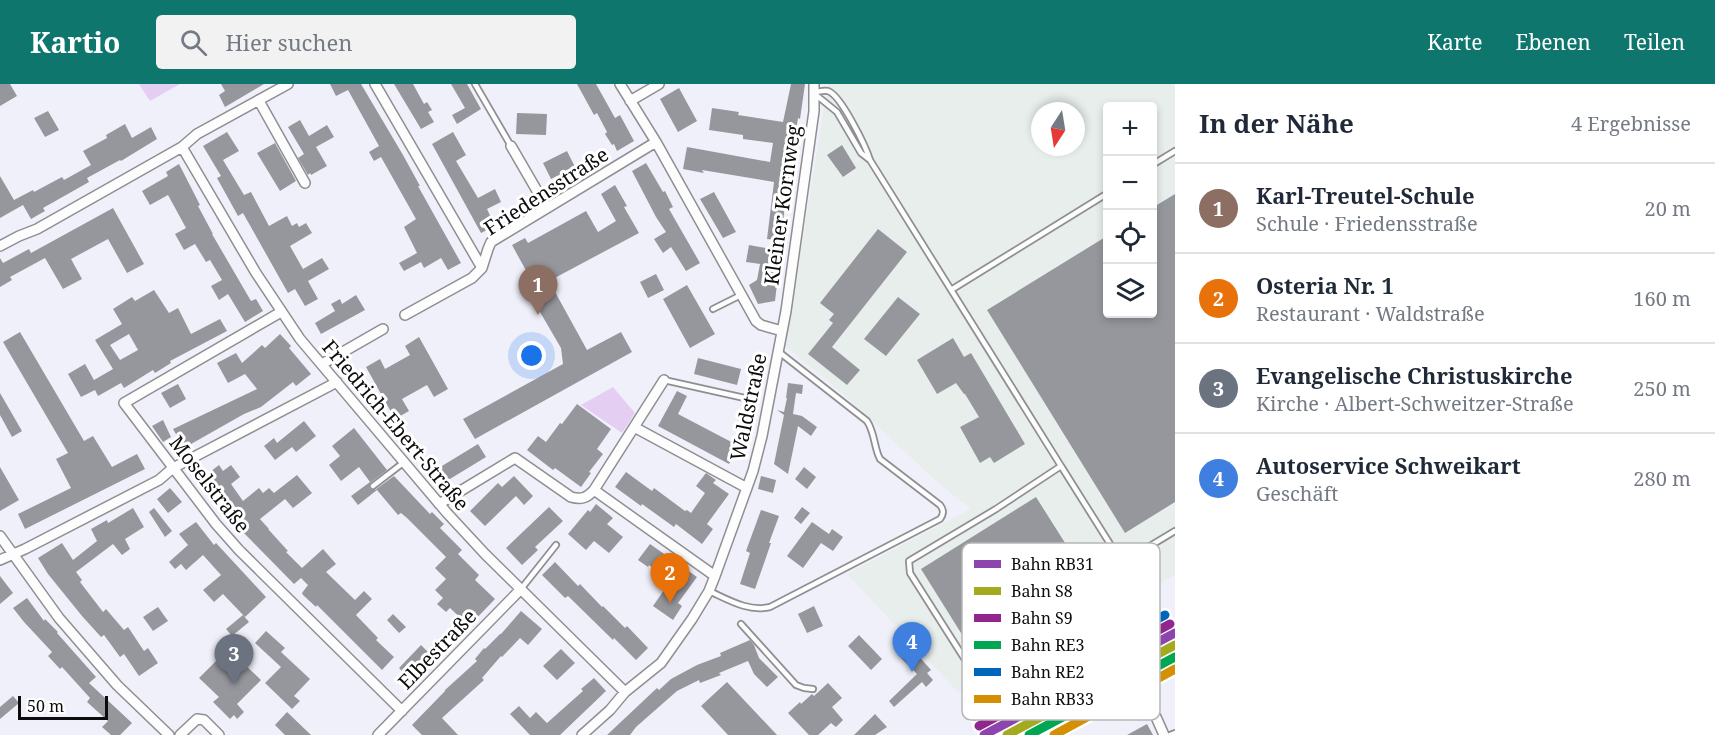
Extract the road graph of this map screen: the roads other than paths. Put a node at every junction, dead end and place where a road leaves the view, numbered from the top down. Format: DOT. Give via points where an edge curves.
graph roads {
  1 [pos="288,84"];
  2 [pos="375,84"];
  3 [pos="475,84"];
  4 [pos="620,84"];
  5 [pos="659,84"];
  6 [pos="814,88"];
  7 [pos="259,101"];
  8 [pos="630,101"];
  9 [pos="656,142"];
  10 [pos="511,146"];
  11 [pos="182,147"];
  12 [pos="1175,151"];
  13 [pos="870,160"];
  14 [pos="1157,162"];
  15 [pos="305,183"];
  16 [pos="1103,195"];
  17 [pos="547,208"];
  18 [pos="0,246"];
  19 [pos="482,268"];
  20 [pos="951,290"];
  21 [pos="741,295"];
  22 [pos="713,309"];
  23 [pos="281,312"];
  24 [pos="405,315"];
  25 [pos="382,329"];
  26 [pos="782,331"];
  27 [pos="779,352"];
  28 [pos="322,364"];
  29 [pos="664,380"];
  30 [pos="337,382"];
  31 [pos="749,399"];
  32 [pos="634,427"];
  33 [pos="403,463"];
  34 [pos="1061,466"];
  35 [pos="173,468"];
  36 [pos="373,486"];
  37 [pos="747,488"];
  38 [pos="594,490"];
  39 [pos="439,504"];
  40 [pos="1175,531"];
  41 [pos="0,536"];
  42 [pos="1109,543"];
  43 [pos="1156,543"];
  44 [pos="556,545"];
  45 [pos="13,554"];
  46 [pos="0,560"];
  47 [pos="715,576"];
  48 [pos="521,589"];
  49 [pos="709,591"];
  50 [pos="741,624"];
  51 [pos="962,655"];
  52 [pos="1175,667"];
  53 [pos="1160,675"];
  54 [pos="813,689"];
  55 [pos="625,692"];
  56 [pos="402,711"];
  57 [pos="1080,720"];
  58 [pos="1157,720"];
  59 [pos="1175,733"];
  60 [pos="169,735"];
  61 [pos="180,735"];
  62 [pos="219,735"];
  63 [pos="378,735"];
  64 [pos="582,735"];
  65 [pos="1053,735"];
  66 [pos="1164,735"];
  67 [pos="1170,735"];
  1 -- 7 [label="street"];
  2 -- 19 [label="street"];
  3 -- 10 [label="lane"];
  4 -- 8 [label="street, Waldstraße"];
  5 -- 8 [label="street"];
  6 -- 13 [label="lane" via="822,101 837,112 861,153"];
  6 -- 13 [label="lane" via="834,96 854,124"];
  6 -- 26 [label="street, Kleiner Kornweg" via="814,111"];
  7 -- 11 [label="street" via="197,134"];
  7 -- 15 [label="street"];
  8 -- 9 [label="street, Waldstraße"];
  9 -- 17 [label="street, Friedensstraße"];
  9 -- 21 [label="street, Waldstraße"];
  10 -- 17 [label="street"];
  11 -- 18 [label="street" via="37,230"];
  11 -- 23 [label="street, Friedrich-Ebert-Straße"];
  12 -- 14 [label="lane"];
  13 -- 20 [label="lane"];
  16 -- 20 [label="lane"];
  17 -- 19 [label="street, Friedensstraße" via="491,242"];
  19 -- 24 [label="street" via="472,278"];
  20 -- 34 [label="lane"];
  21 -- 22 [label="lane"];
  21 -- 26 [label="street, Waldstraße" via="756,321"];
  23 -- 28 [label="street, Friedrich-Ebert-Straße"];
  23 -- 35 [label="street, Moselstraße" via="124,403"];
  25 -- 28 [label="street"];
  26 -- 27 [label="street, Waldstraße"];
  27 -- 37 [label="street, Waldstraße"];
  27 -- 49 [label="lane" via="867,421 880,459 940,505 943,515 770,607 746,607"];
  28 -- 30 [label="street, Friedrich-Ebert-Straße"];
  29 -- 31 [label="lane"];
  29 -- 32 [label="street"];
  30 -- 33 [label="street, Friedrich-Ebert-Straße"];
  30 -- 35 [label="street"];
  32 -- 37 [label="street"];
  32 -- 38 [label="street"];
  33 -- 36 [label="lane"];
  33 -- 39 [label="street, Friedrich-Ebert-Straße"];
  34 -- 42 [label="lane"];
  34 -- 51 [label="lane" via="909,561 910,573"];
  35 -- 45 [label="street" via="159,480"];
  35 -- 56 [label="street, Moselstraße" via="239,550"];
  37 -- 47 [label="street, Waldstraße"];
  38 -- 39 [label="street" via="588,497 571,497 515,458"];
  38 -- 47 [label="street"];
  39 -- 48 [label="street, Friedrich-Ebert-Straße"];
  40 -- 43 [label="lane"];
  41 -- 45 [label="street"];
  44 -- 48 [label="lane"];
  45 -- 46 [label="street"];
  45 -- 60 [label="street" via="72,633 117,685"];
  47 -- 49 [label="street, Waldstraße"];
  48 -- 55 [label="street, Friedrich-Ebert-Straße"];
  48 -- 56 [label="street, Elbestraße"];
  49 -- 55 [label="street, Waldstraße" via="662,663"];
  50 -- 54 [label="lane" via="796,685"];
  52 -- 53 [label="street"];
  55 -- 64 [label="street, Waldstraße"];
  56 -- 63 [label="street, Elbestraße"];
  57 -- 65 [label="street"];
  58 -- 66 [label="street"];
  59 -- 67 [label="lane"];
  61 -- 62 [label="street" via="196,719 204,720"];
}
